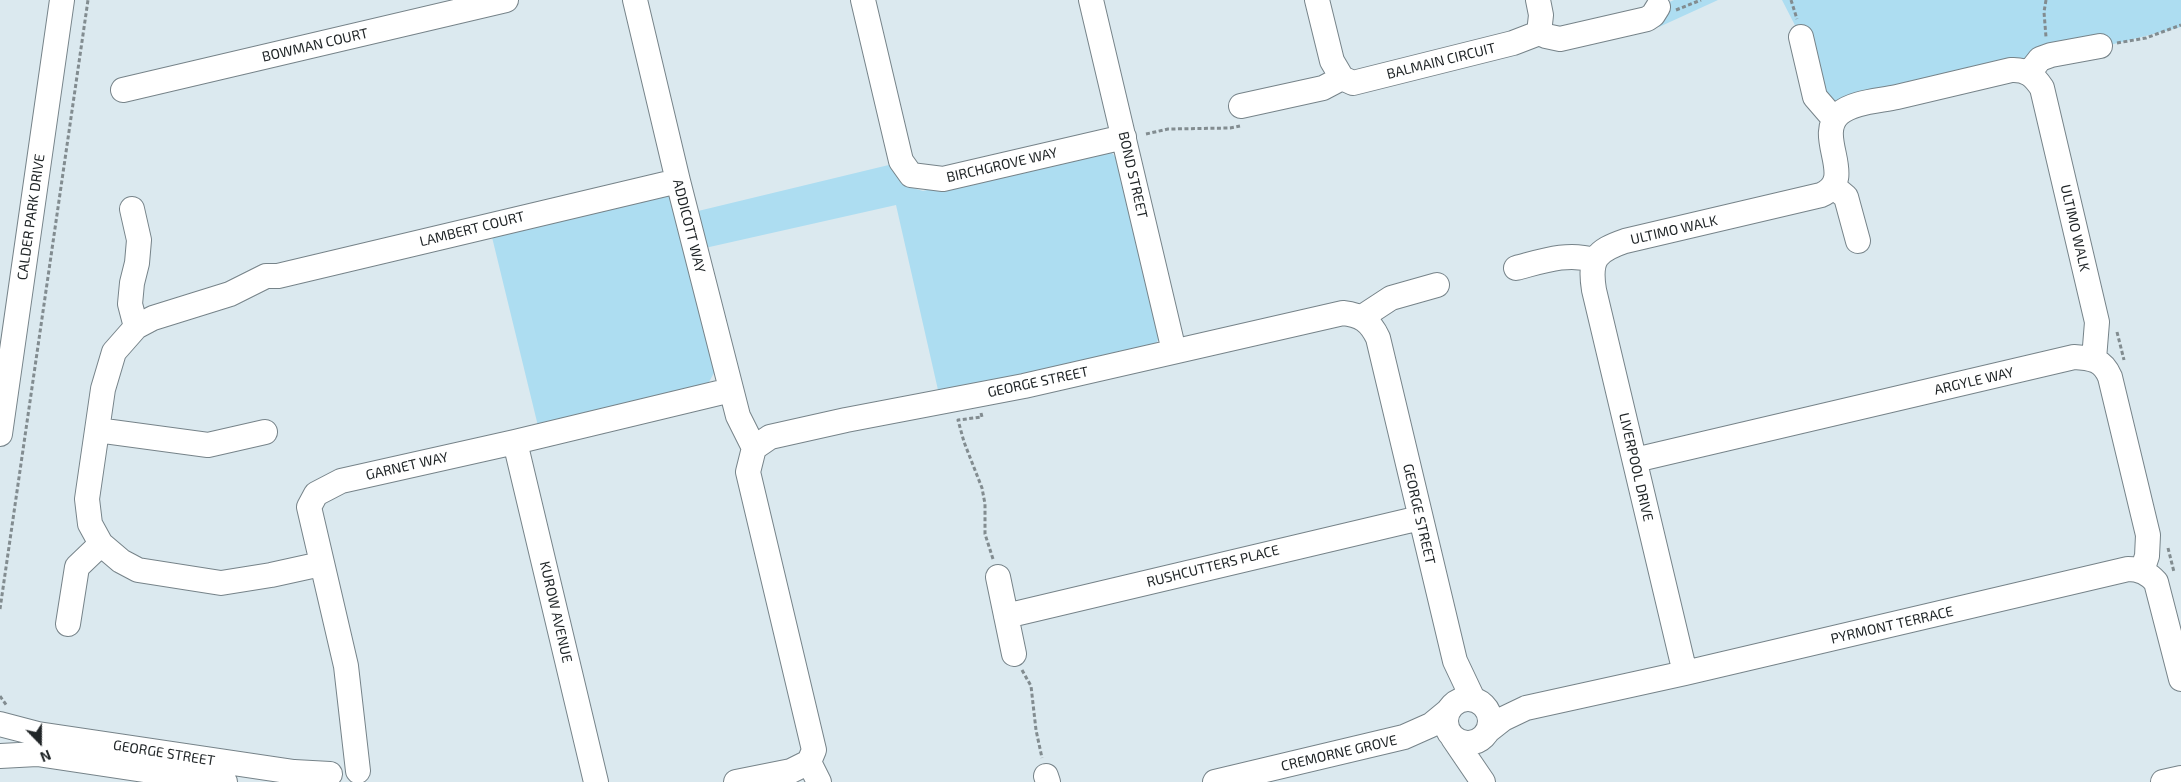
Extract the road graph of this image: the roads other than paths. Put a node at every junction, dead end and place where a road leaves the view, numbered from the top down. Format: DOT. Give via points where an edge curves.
graph roads {
  1 [pos="62,0"];
  2 [pos="506,0"];
  3 [pos="635,0"];
  4 [pos="863,0"];
  5 [pos="1091,0"];
  6 [pos="1317,0"];
  7 [pos="1538,0"];
  8 [pos="1658,7"];
  9 [pos="1539,33"];
  10 [pos="1801,37"];
  11 [pos="2100,46"];
  12 [pos="2029,73"];
  13 [pos="1342,78"];
  14 [pos="123,90"];
  15 [pos="1244,116"];
  16 [pos="1834,119"];
  17 [pos="1135,135"];
  18 [pos="678,181"];
  19 [pos="1833,186"];
  20 [pos="132,209"];
  21 [pos="1858,241"];
  22 [pos="1594,260"];
  23 [pos="1516,268"];
  24 [pos="1437,285"];
  25 [pos="1362,317"];
  26 [pos="136,327"];
  27 [pos="1174,351"];
  28 [pos="2094,359"];
  29 [pos="731,390"];
  30 [pos="97,430"];
  31 [pos="264,432"];
  32 [pos="0,434"];
  33 [pos="515,442"];
  34 [pos="754,448"];
  35 [pos="1634,460"];
  36 [pos="1420,518"];
  37 [pos="101,544"];
  38 [pos="321,564"];
  39 [pos="2142,571"];
  40 [pos="998,577"];
  41 [pos="1006,616"];
  42 [pos="68,624"];
  43 [pos="1014,654"];
  44 [pos="1454,661"];
  45 [pos="1685,673"];
  46 [pos="2181,679"];
  47 [pos="1477,701"];
  48 [pos="1526,708"];
  49 [pos="1449,709"];
  50 [pos="0,724"];
  51 [pos="1487,732"];
  52 [pos="1404,737"];
  53 [pos="1452,737"];
  54 [pos="0,756"];
  55 [pos="814,772"];
  56 [pos="130,775"];
  57 [pos="343,776"];
  58 [pos="2181,778"];
  59 [pos="225,782"];
  60 [pos="596,782"];
  61 [pos="736,782"];
  62 [pos="1215,782"];
  63 [pos="1484,782"];
  64 [pos="2162,782"];
  1 -- 32 [label="street, CALDER PARK DRIVE"];
  2 -- 14 [label="street, BOWMAN COURT"];
  3 -- 18 [label="street, ADDICOTT WAY"];
  4 -- 17 [label="street, BIRCHGROVE WAY" via="901,161 911,175 942,179"];
  5 -- 17 [label="street, BOND STREET"];
  6 -- 13 [label="street" via="1332,61"];
  7 -- 9 [label="street" via="1541,14"];
  8 -- 9 [label="street" via="1647,19 1569,37 1553,38"];
  9 -- 13 [label="street, BALMAIN CIRCUIT" via="1513,43 1353,83"];
  10 -- 16 [label="street" via="1815,97"];
  11 -- 12 [label="street" via="2040,59"];
  12 -- 16 [label="street" via="2011,70 1877,101 1848,109"];
  12 -- 28 [label="street, ULTIMO WALK" via="2042,88 2097,322"];
  13 -- 15 [label="street"];
  16 -- 19 [label="street" via="1830,131 1837,171"];
  17 -- 27 [label="street, BOND STREET"];
  18 -- 26 [label="street, LAMBERT COURT" via="278,276 266,276 230,294 153,318"];
  18 -- 29 [label="street, ADDICOTT WAY"];
  19 -- 21 [label="street" via="1846,197"];
  19 -- 22 [label="street, ULTIMO WALK" via="1828,192 1813,198 1625,241 1603,250"];
  20 -- 26 [label="street" via="139,240 130,304"];
  22 -- 23 [label="street" via="1565,256"];
  22 -- 35 [label="street, LIVERPOOL DRIVE" via="1594,290"];
  24 -- 25 [label="street" via="1391,298"];
  25 -- 27 [label="street, GEORGE STREET" via="1343,313"];
  25 -- 36 [label="street, GEORGE STREET" via="1369,322 1378,338"];
  26 -- 30 [label="street" via="114,352 103,388"];
  27 -- 34 [label="street, GEORGE STREET" via="770,437"];
  28 -- 35 [label="street, ARGYLE WAY" via="2074,358"];
  28 -- 39 [label="street" via="2102,363 2110,377 2148,535"];
  29 -- 33 [label="street, GARNET WAY"];
  29 -- 34 [label="street, ADDICOTT WAY" via="738,416"];
  30 -- 31 [label="street" via="208,444"];
  30 -- 37 [label="street" via="86,499 90,524"];
  33 -- 38 [label="street, GARNET WAY" via="341,481 316,494 309,507"];
  33 -- 60 [label="street, KUROW AVENUE"];
  34 -- 55 [label="street" via="748,472 814,750"];
  35 -- 45 [label="street, LIVERPOOL DRIVE"];
  36 -- 41 [label="street, RUSHCUTTERS PLACE"];
  36 -- 44 [label="street, GEORGE STREET"];
  37 -- 38 [label="street" via="138,570 221,582"];
  37 -- 42 [label="street" via="77,567"];
  38 -- 57 [label="street, GARNET WAY" via="346,666 352,724"];
  39 -- 45 [label="street, PYRMONT TERRACE" via="2128,569"];
  39 -- 46 [label="street" via="2156,582"];
  40 -- 41 [label="street"];
  41 -- 43 [label="street"];
  44 -- 47 [label="street, GEORGE STREET"];
  44 -- 49 [label="street, GEORGE STREET"];
  45 -- 48 [label="street, PYRMONT TERRACE"];
  47 -- 48 [label="street, PYRMONT TERRACE"];
  47 -- 49 [label="street" via="1461,700"];
  47 -- 51 [label="street" via="1490,715"];
  48 -- 51 [label="street, PYRMONT TERRACE" via="1503,719"];
  49 -- 52 [label="street, CREMORNE GROVE" via="1431,725"];
  49 -- 53 [label="street" via="1446,724"];
  50 -- 57 [label="street, GEORGE STREET" via="38,734 294,772"];
  51 -- 53 [label="street" via="1481,740 1467,744"];
  51 -- 63 [label="street" via="1482,751"];
  52 -- 53 [label="street, CREMORNE GROVE"];
  52 -- 62 [label="street, CREMORNE GROVE"];
  53 -- 63 [label="street"];
  54 -- 56 [label="street, GEORGE STREET" via="37,754"];
  55 -- 61 [label="street" via="791,771"];
  56 -- 59 [label="street, GEORGE STREET"];
  58 -- 64 [label="street"];
}
